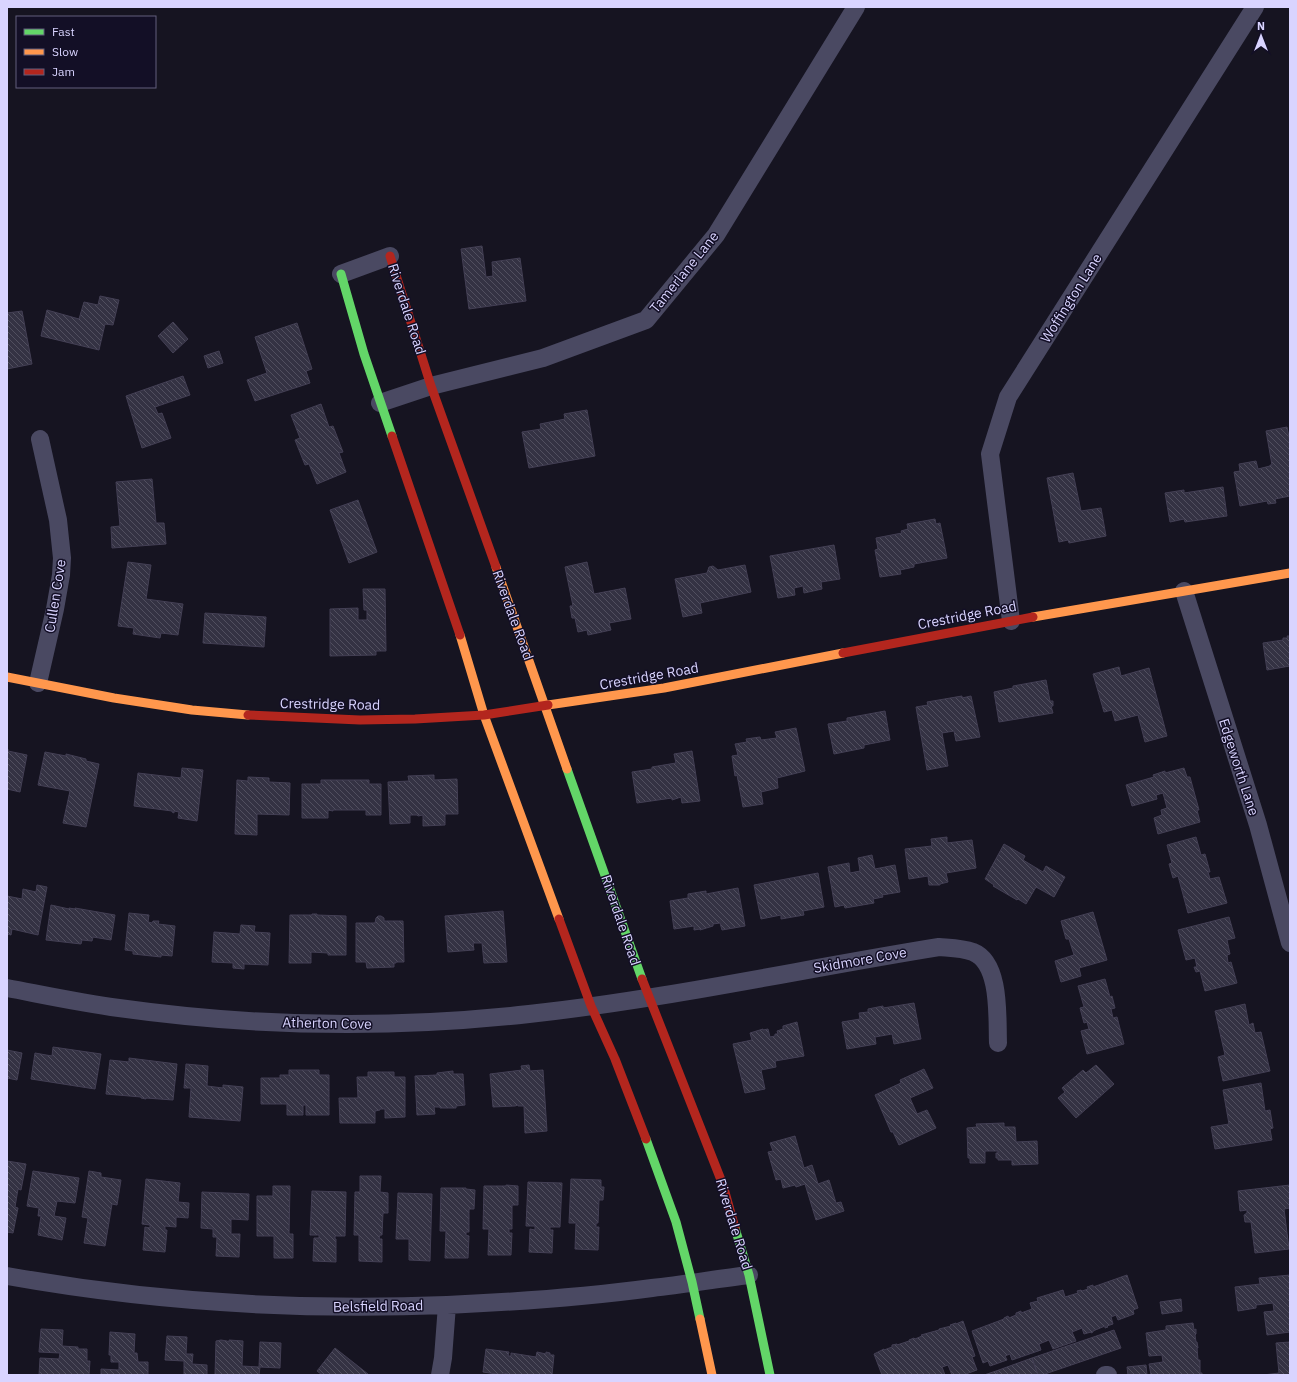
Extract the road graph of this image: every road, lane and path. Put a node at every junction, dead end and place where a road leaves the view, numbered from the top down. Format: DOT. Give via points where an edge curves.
graph roads {
  1 [pos="856,7"];
  2 [pos="1255,7"];
  3 [pos="390,256"];
  4 [pos="341,274"];
  5 [pos="431,386"];
  6 [pos="380,403"];
  7 [pos="40,439"];
  8 [pos="1290,573"];
  9 [pos="1184,591"];
  10 [pos="1011,621"];
  11 [pos="7,677"];
  12 [pos="38,683"];
  13 [pos="546,707"];
  14 [pos="484,715"];
  15 [pos="1290,943"];
  16 [pos="7,988"];
  17 [pos="649,998"];
  18 [pos="591,1006"];
  19 [pos="998,1043"];
  20 [pos="749,1275"];
  21 [pos="7,1276"];
  22 [pos="692,1282"];
  23 [pos="447,1305"];
  24 [pos="440,1375"];
  25 [pos="712,1375"];
  26 [pos="770,1375"];
  1 -- 5 [label="street, Tamerlane Lane" via="716,235 646,320 543,358"];
  2 -- 10 [label="street, Woffington Lane" via="1008,396 990,454"];
  3 -- 4 [label="street, Riverdale Road"];
  3 -- 5 [label="street, Riverdale Road"];
  4 -- 6 [label="street, Riverdale Road"];
  5 -- 6 [label="street, Tamerlane Lane"];
  5 -- 13 [label="street, Riverdale Road"];
  6 -- 14 [label="street, Riverdale Road" via="455,620"];
  7 -- 12 [label="street, Cullen Cove" via="54,500 62,558 55,608"];
  8 -- 9 [label="street, Crestridge Road"];
  9 -- 10 [label="street, Crestridge Road"];
  9 -- 15 [label="street, Edgeworth Lane" via="1258,825"];
  10 -- 13 [label="street, Crestridge Road" via="664,688"];
  11 -- 12 [label="street, Crestridge Road"];
  12 -- 14 [label="street, Crestridge Road" via="192,710 277,717 360,720"];
  13 -- 14 [label="street, Crestridge Road"];
  13 -- 17 [label="street, Riverdale Road"];
  14 -- 18 [label="street, Riverdale Road"];
  16 -- 18 [label="street, Atherton Cove" via="118,1008 303,1023 457,1020"];
  17 -- 18 [label="street, Atherton Cove"];
  17 -- 19 [label="street, Skidmore Cove" via="905,952 939,947 958,948 974,952 986,962 992,975"];
  17 -- 20 [label="street, Riverdale Road" via="723,1185"];
  18 -- 22 [label="street, Riverdale Road" via="615,1059 660,1175"];
  20 -- 22 [label="street, Belsfield Road"];
  20 -- 26 [label="street, Riverdale Road"];
  21 -- 23 [label="street, Belsfield Road" via="96,1290 217,1303 306,1306"];
  22 -- 23 [label="street, Belsfield Road" via="606,1293"];
  22 -- 25 [label="street, Riverdale Road"];
  23 -- 24 [label="street"];
}
